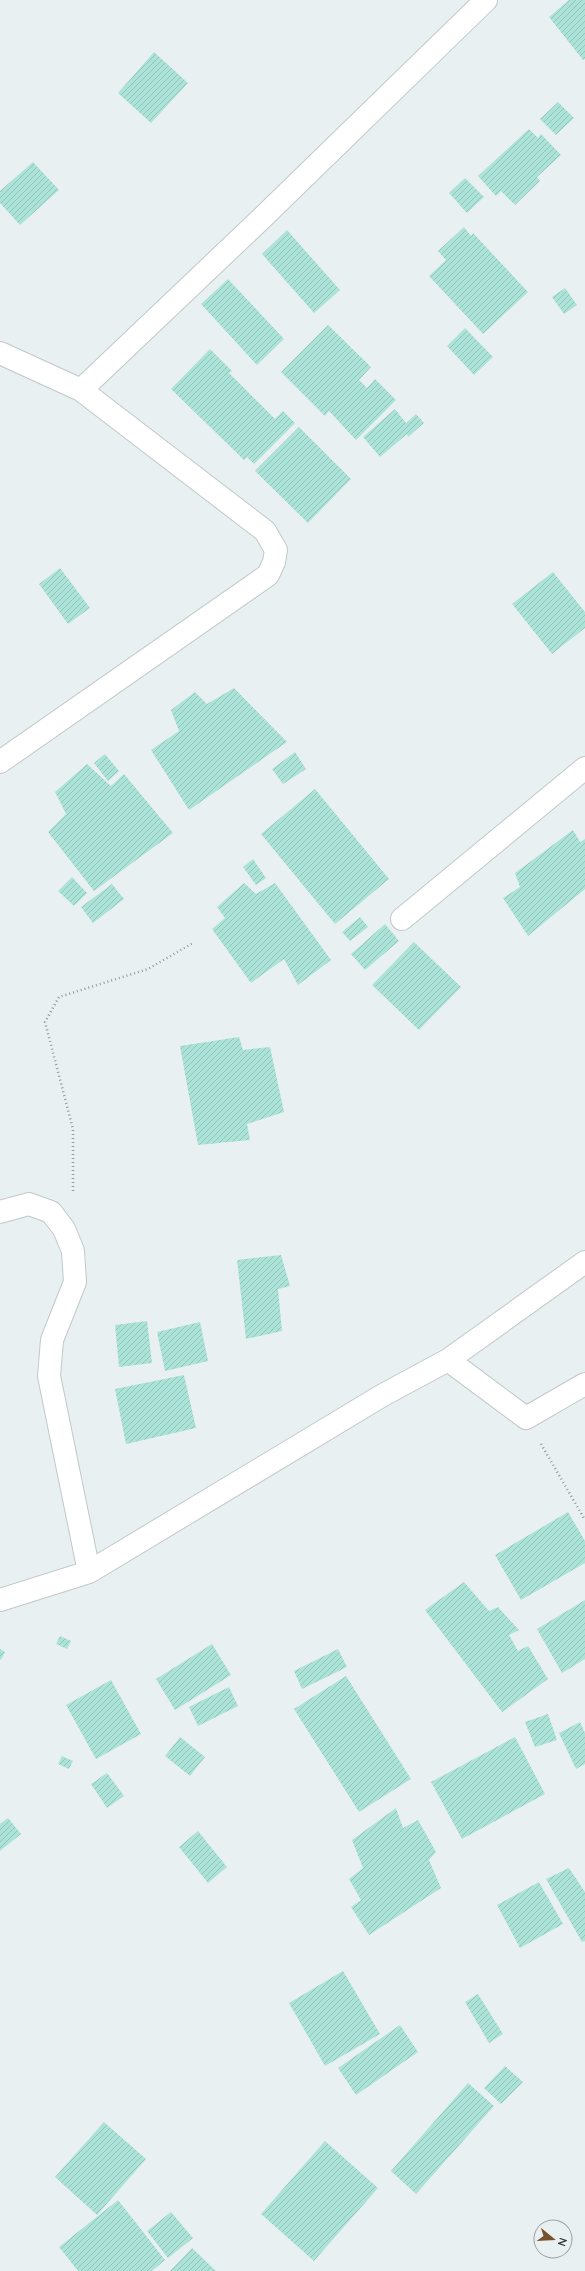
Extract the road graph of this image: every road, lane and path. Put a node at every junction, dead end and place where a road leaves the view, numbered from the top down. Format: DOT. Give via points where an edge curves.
graph roads {
  1 [pos="486,0"];
  2 [pos="0,352"];
  3 [pos="81,390"];
  4 [pos="0,762"];
  5 [pos="585,768"];
  6 [pos="402,920"];
  7 [pos="193,943"];
  8 [pos="73,1198"];
  9 [pos="0,1212"];
  10 [pos="585,1262"];
  11 [pos="448,1360"];
  12 [pos="585,1384"];
  13 [pos="526,1418"];
  14 [pos="585,1520"];
  15 [pos="89,1572"];
  16 [pos="0,1600"];
  1 -- 3 [label="street"];
  2 -- 3 [label="street"];
  3 -- 4 [label="street" via="265,531 276,550 274,562 268,575"];
  5 -- 6 [label="street"];
  7 -- 8 [label="path" via="148,969 59,997 45,1022 73,1129"];
  9 -- 15 [label="street" via="28,1204 51,1212 64,1230 73,1251 75,1282 52,1340 49,1376"];
  10 -- 11 [label="street"];
  11 -- 13 [label="street"];
  11 -- 15 [label="street" via="383,1395"];
  12 -- 13 [label="street"];
  13 -- 14 [label="path"];
  15 -- 16 [label="street"];
}
